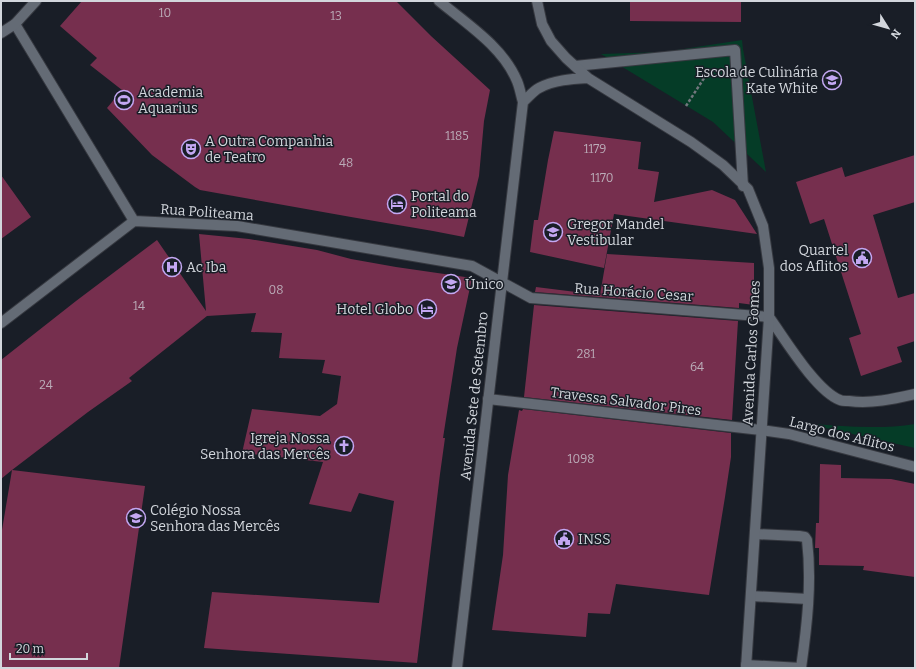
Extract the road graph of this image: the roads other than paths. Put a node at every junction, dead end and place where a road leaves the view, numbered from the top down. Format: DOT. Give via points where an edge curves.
graph roads {
  1 [pos="36,1"];
  2 [pos="439,1"];
  3 [pos="537,1"];
  4 [pos="15,24"];
  5 [pos="1,33"];
  6 [pos="575,66"];
  7 [pos="588,78"];
  8 [pos="523,102"];
  9 [pos="743,186"];
  10 [pos="134,221"];
  11 [pos="501,282"];
  12 [pos="769,317"];
  13 [pos="1,323"];
  14 [pos="915,394"];
  15 [pos="488,399"];
  16 [pos="761,430"];
  17 [pos="915,467"];
  18 [pos="755,534"];
  19 [pos="751,596"];
  20 [pos="808,599"];
  21 [pos="746,667"];
  22 [pos="457,668"];
  1 -- 4 [label="main road"];
  2 -- 8 [label="main road" via="498,52 510,66 518,82"];
  3 -- 6 [label="main road" via="542,24 551,41"];
  4 -- 5 [label="main road"];
  4 -- 10 [label="main road"];
  6 -- 7 [label="main road"];
  6 -- 9 [label="main road" via="739,49"];
  7 -- 8 [label="main road" via="554,82 538,88"];
  7 -- 9 [label="main road, Avenida Carlos Gomes" via="692,142 723,165"];
  8 -- 11 [label="main road, Avenida Sete de Setembro"];
  9 -- 12 [label="main road, Avenida Carlos Gomes" via="748,189 763,226 769,268"];
  10 -- 11 [label="main road, Rua Politeama" via="237,226 472,266"];
  10 -- 13 [label="main road"];
  11 -- 12 [label="main road, Rua Horácio Cesar" via="531,298"];
  11 -- 15 [label="main road, Avenida Sete de Setembro"];
  12 -- 14 [label="main road" via="809,374 824,390 840,400 862,403"];
  12 -- 16 [label="main road, Avenida Carlos Gomes"];
  15 -- 16 [label="main road, Travessa Salvador Pires"];
  15 -- 22 [label="main road, Avenida Sete de Setembro"];
  16 -- 17 [label="main road, Largo dos Aflitos" via="789,434"];
  16 -- 18 [label="main road, Avenida Carlos Gomes"];
  18 -- 19 [label="main road, Avenida Carlos Gomes"];
  18 -- 20 [label="main road" via="805,537 809,558"];
  19 -- 20 [label="main road"];
  19 -- 21 [label="main road, Avenida Carlos Gomes"];
  20 -- 21 [label="main road" via="801,668"];
}
